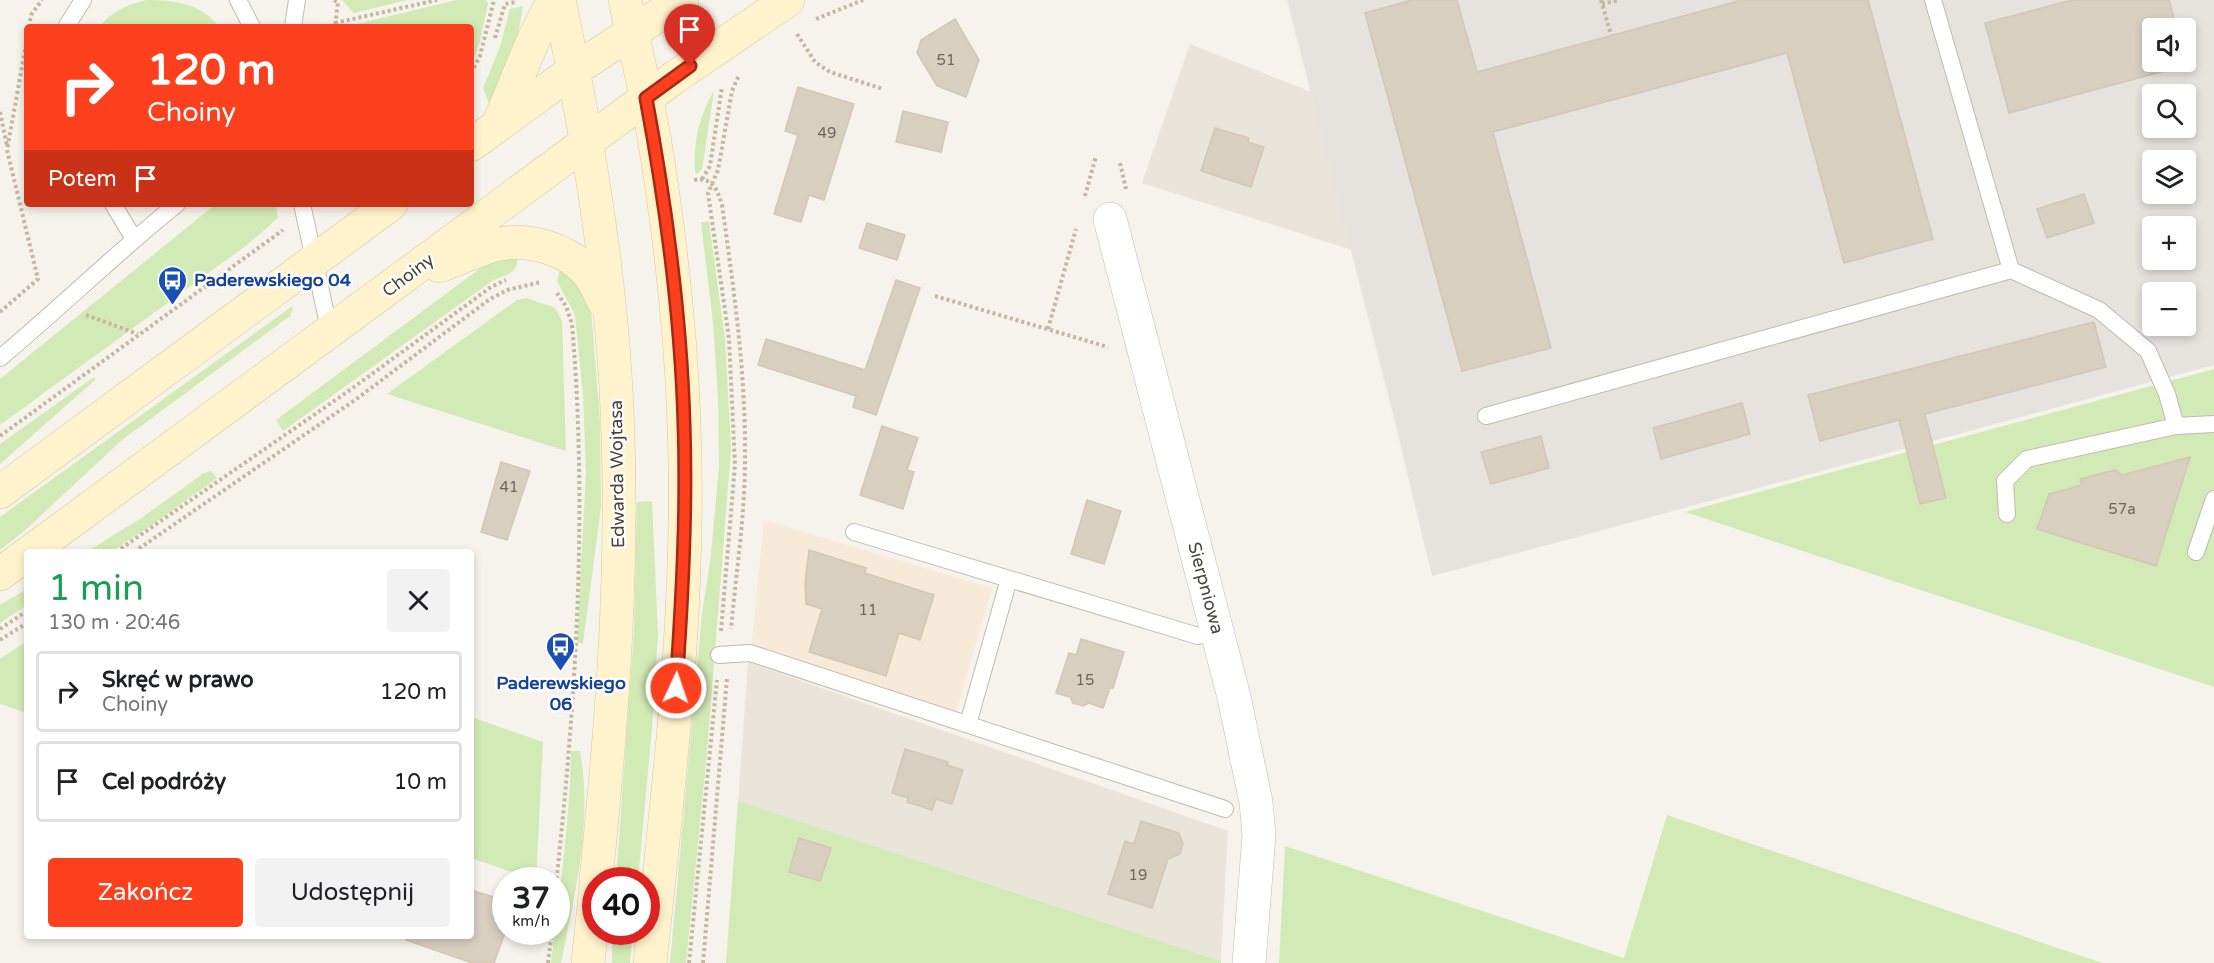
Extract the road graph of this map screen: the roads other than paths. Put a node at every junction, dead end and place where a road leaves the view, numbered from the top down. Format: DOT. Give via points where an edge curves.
graph roads {
  1 [pos="82,0"];
  2 [pos="238,0"];
  3 [pos="297,0"];
  4 [pos="554,0"];
  5 [pos="559,0"];
  6 [pos="625,0"];
  7 [pos="682,0"];
  8 [pos="1933,0"];
  9 [pos="792,15"];
  10 [pos="68,24"];
  11 [pos="250,24"];
  12 [pos="293,24"];
  13 [pos="632,32"];
  14 [pos="574,70"];
  15 [pos="646,98"];
  16 [pos="497,125"];
  17 [pos="586,142"];
  18 [pos="474,143"];
  19 [pos="115,207"];
  20 [pos="173,207"];
  21 [pos="303,207"];
  22 [pos="387,207"];
  23 [pos="1110,219"];
  24 [pos="134,239"];
  25 [pos="315,261"];
  26 [pos="2012,270"];
  27 [pos="401,280"];
  28 [pos="610,314"];
  29 [pos="330,333"];
  30 [pos="0,358"];
  31 [pos="1486,416"];
  32 [pos="2214,424"];
  33 [pos="2176,426"];
  34 [pos="0,492"];
  35 [pos="2214,499"];
  36 [pos="2007,514"];
  37 [pos="854,532"];
  38 [pos="33,549"];
  39 [pos="2196,552"];
  40 [pos="24,556"];
  41 [pos="0,574"];
  42 [pos="1009,579"];
  43 [pos="1217,633"];
  44 [pos="724,654"];
  45 [pos="968,724"];
  46 [pos="1226,809"];
  47 [pos="597,867"];
  48 [pos="590,945"];
  49 [pos="588,963"];
  50 [pos="650,963"];
  51 [pos="1249,963"];
  1 -- 10 [label="lane"];
  2 -- 11 [label="lane"];
  3 -- 12 [label="lane"];
  4 -- 16 [label="street" via="535,32"];
  5 -- 14 [label="street, Edwarda Wojtasa"];
  6 -- 13 [label="street"];
  7 -- 13 [label="street"];
  8 -- 26 [label="lane"];
  9 -- 15 [label="street, Choiny"];
  13 -- 14 [label="street"];
  13 -- 15 [label="street"];
  14 -- 16 [label="street"];
  14 -- 17 [label="street, Edwarda Wojtasa"];
  15 -- 17 [label="street, Choiny"];
  15 -- 50 [label="street" via="675,292 685,457 675,708"];
  16 -- 18 [label="street"];
  17 -- 27 [label="street, Choiny"];
  17 -- 28 [label="street, Edwarda Wojtasa"];
  19 -- 24 [label="lane"];
  20 -- 24 [label="lane"];
  21 -- 25 [label="lane"];
  22 -- 25 [label="street"];
  23 -- 43 [label="street, Sierpniowa"];
  24 -- 30 [label="lane"];
  25 -- 29 [label="lane"];
  25 -- 34 [label="street"];
  26 -- 31 [label="lane"];
  26 -- 33 [label="lane" via="2098,310 2148,351"];
  27 -- 28 [label="street" via="493,246 537,245 575,260 591,278"];
  27 -- 29 [label="street, Choiny"];
  28 -- 47 [label="street, Edwarda Wojtasa" via="618,434 619,582"];
  29 -- 38 [label="street, Choiny"];
  32 -- 33 [label="lane"];
  33 -- 36 [label="lane" via="2027,459 2005,481"];
  35 -- 39 [label="lane"];
  37 -- 42 [label="lane"];
  40 -- 41 [label="street, Choiny"];
  42 -- 43 [label="lane" via="1198,636"];
  42 -- 45 [label="lane"];
  43 -- 51 [label="street, Sierpniowa" via="1256,802 1259,835"];
  44 -- 45 [label="lane" via="750,653"];
  45 -- 46 [label="lane"];
  48 -- 49 [label="street"];
}
